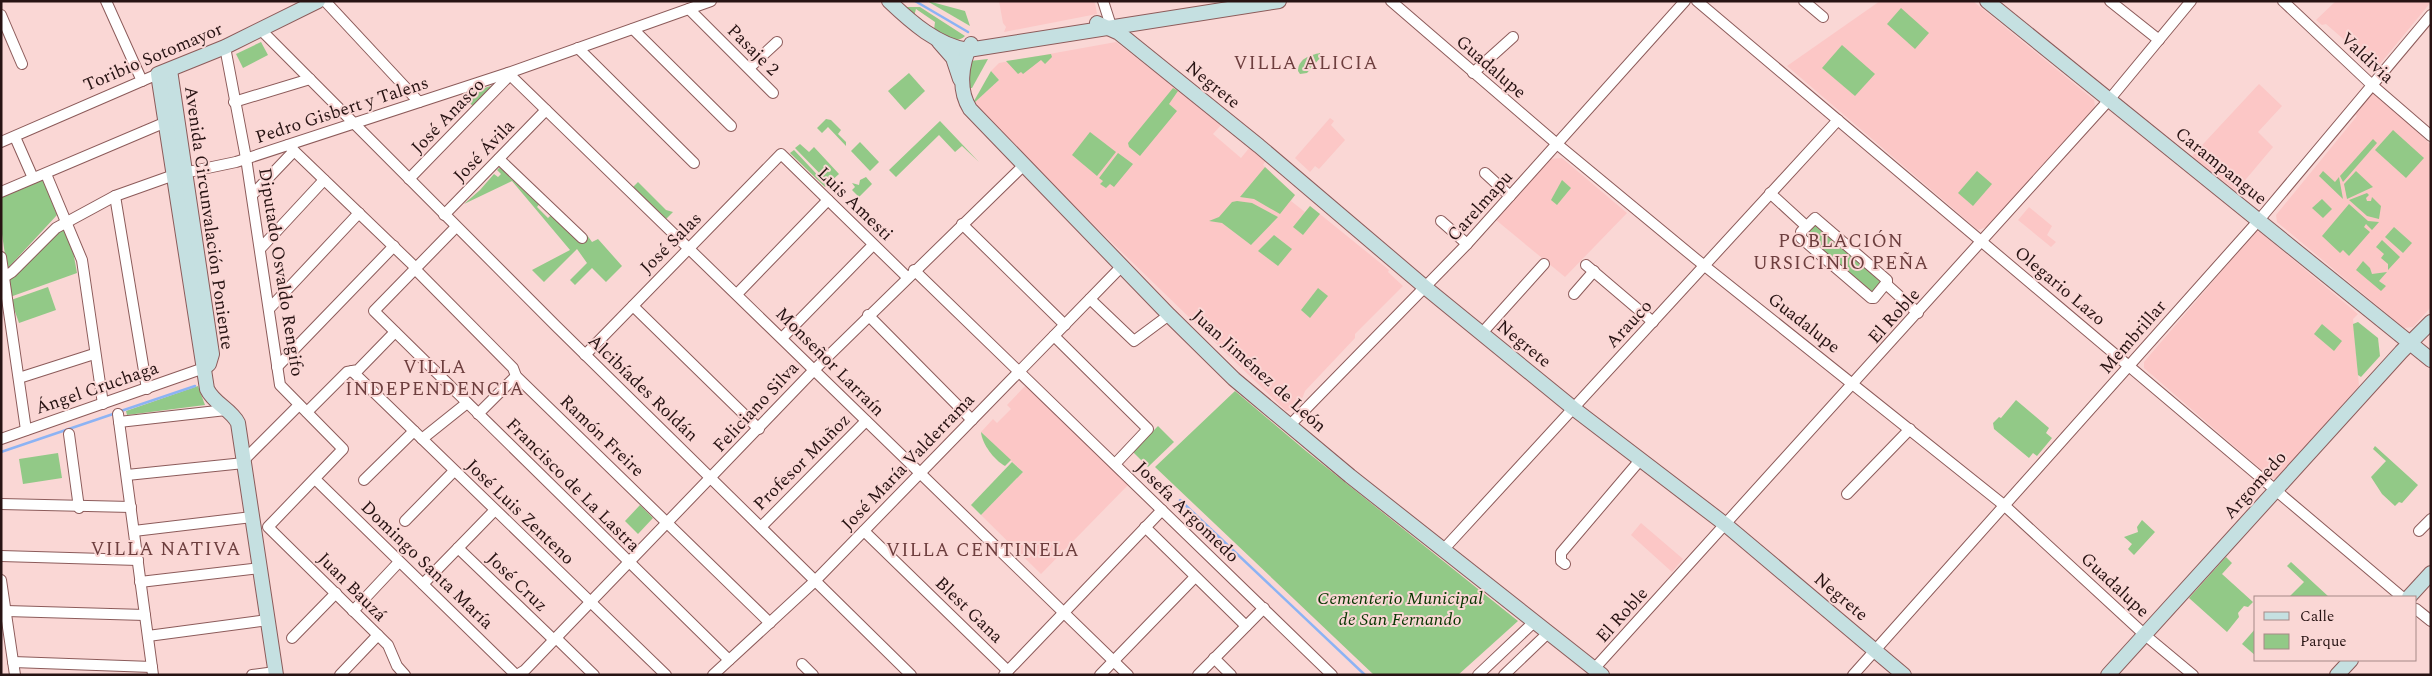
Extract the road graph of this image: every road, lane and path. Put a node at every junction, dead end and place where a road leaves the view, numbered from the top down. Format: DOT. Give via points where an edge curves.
graph roads {
  1 [pos="106,1"];
  2 [pos="318,1"];
  3 [pos="325,1"];
  4 [pos="711,1"];
  5 [pos="889,1"];
  6 [pos="1103,1"];
  7 [pos="1224,1"];
  8 [pos="1280,1"];
  9 [pos="1391,1"];
  10 [pos="1685,1"];
  11 [pos="1697,1"];
  12 [pos="1987,1"];
  13 [pos="2110,1"];
  14 [pos="2191,1"];
  15 [pos="2283,1"];
  16 [pos="1807,2"];
  17 [pos="689,9"];
  18 [pos="1,16"];
  19 [pos="2431,16"];
  20 [pos="1823,17"];
  21 [pos="1106,25"];
  22 [pos="260,29"];
  23 [pos="633,29"];
  24 [pos="1126,32"];
  25 [pos="931,35"];
  26 [pos="1513,37"];
  27 [pos="2159,40"];
  28 [pos="777,42"];
  29 [pos="225,47"];
  30 [pos="966,47"];
  31 [pos="578,48"];
  32 [pos="22,64"];
  33 [pos="749,68"];
  34 [pos="164,72"];
  35 [pos="1473,73"];
  36 [pos="509,74"];
  37 [pos="310,79"];
  38 [pos="142,81"];
  39 [pos="2372,85"];
  40 [pos="962,88"];
  41 [pos="773,93"];
  42 [pos="2109,100"];
  43 [pos="234,102"];
  44 [pos="419,102"];
  45 [pos="546,110"];
  46 [pos="1838,120"];
  47 [pos="166,122"];
  48 [pos="353,123"];
  49 [pos="731,126"];
  50 [pos="2431,136"];
  51 [pos="15,137"];
  52 [pos="1,142"];
  53 [pos="1558,144"];
  54 [pos="291,148"];
  55 [pos="781,154"];
  56 [pos="246,158"];
  57 [pos="499,158"];
  58 [pos="694,163"];
  59 [pos="1023,166"];
  60 [pos="179,173"];
  61 [pos="46,174"];
  62 [pos="1485,174"];
  63 [pos="33,178"];
  64 [pos="409,179"];
  65 [pos="324,180"];
  66 [pos="1,192"];
  67 [pos="1770,193"];
  68 [pos="252,195"];
  69 [pos="115,196"];
  70 [pos="1510,196"];
  71 [pos="828,200"];
  72 [pos="359,213"];
  73 [pos="444,215"];
  74 [pos="66,220"];
  75 [pos="2259,220"];
  76 [pos="1441,221"];
  77 [pos="962,224"];
  78 [pos="1806,226"];
  79 [pos="456,227"];
  80 [pos="582,238"];
  81 [pos="1981,242"];
  82 [pos="1467,244"];
  83 [pos="874,245"];
  84 [pos="394,246"];
  85 [pos="689,248"];
  86 [pos="260,249"];
  87 [pos="1,257"];
  88 [pos="1544,264"];
  89 [pos="1704,265"];
  90 [pos="1121,266"];
  91 [pos="415,269"];
  92 [pos="910,273"];
  93 [pos="2,278"];
  94 [pos="1886,284"];
  95 [pos="1426,288"];
  96 [pos="737,294"];
  97 [pos="1574,294"];
  98 [pos="1090,299"];
  99 [pos="633,306"];
  100 [pos="269,308"];
  101 [pos="1918,313"];
  102 [pos="868,315"];
  103 [pos="1169,315"];
  104 [pos="1654,322"];
  105 [pos="2431,322"];
  106 [pos="1065,324"];
  107 [pos="394,332"];
  108 [pos="1482,333"];
  109 [pos="1054,336"];
  110 [pos="782,338"];
  111 [pos="2410,344"];
  112 [pos="94,354"];
  113 [pos="585,354"];
  114 [pos="2431,360"];
  115 [pos="277,366"];
  116 [pos="2130,366"];
  117 [pos="204,368"];
  118 [pos="814,370"];
  119 [pos="352,371"];
  120 [pos="1019,372"];
  121 [pos="516,376"];
  122 [pos="19,378"];
  123 [pos="1854,384"];
  124 [pos="147,389"];
  125 [pos="103,404"];
  126 [pos="467,404"];
  127 [pos="303,408"];
  128 [pos="1573,408"];
  129 [pos="226,410"];
  130 [pos="478,414"];
  131 [pos="972,420"];
  132 [pos="866,421"];
  133 [pos="1290,425"];
  134 [pos="759,429"];
  135 [pos="1910,429"];
  136 [pos="26,430"];
  137 [pos="414,432"];
  138 [pos="69,434"];
  139 [pos="1,439"];
  140 [pos="422,439"];
  141 [pos="1640,459"];
  142 [pos="244,461"];
  143 [pos="1115,464"];
  144 [pos="454,471"];
  145 [pos="920,473"];
  146 [pos="127,475"];
  147 [pos="712,478"];
  148 [pos="315,479"];
  149 [pos="364,480"];
  150 [pos="2275,490"];
  151 [pos="1847,494"];
  152 [pos="1,504"];
  153 [pos="2005,506"];
  154 [pos="131,507"];
  155 [pos="79,508"];
  156 [pos="1162,510"];
  157 [pos="494,511"];
  158 [pos="406,521"];
  159 [pos="668,522"];
  160 [pos="253,524"];
  161 [pos="1726,525"];
  162 [pos="268,527"];
  163 [pos="762,527"];
  164 [pos="1145,527"];
  165 [pos="134,531"];
  166 [pos="864,531"];
  167 [pos="458,548"];
  168 [pos="1443,550"];
  169 [pos="1,556"];
  170 [pos="138,560"];
  171 [pos="399,562"];
  172 [pos="628,562"];
  173 [pos="1565,564"];
  174 [pos="260,568"];
  175 [pos="2431,573"];
  176 [pos="1195,577"];
  177 [pos="1,580"];
  178 [pos="140,582"];
  179 [pos="815,582"];
  180 [pos="423,584"];
  181 [pos="336,593"];
  182 [pos="2401,596"];
  183 [pos="2409,596"];
  184 [pos="590,602"];
  185 [pos="1264,608"];
  186 [pos="353,610"];
  187 [pos="2417,610"];
  188 [pos="6,611"];
  189 [pos="1063,612"];
  190 [pos="145,615"];
  191 [pos="268,620"];
  192 [pos="2431,621"];
  193 [pos="1534,622"];
  194 [pos="770,623"];
  195 [pos="1246,626"];
  196 [pos="1548,634"];
  197 [pos="378,635"];
  198 [pos="2145,635"];
  199 [pos="148,636"];
  200 [pos="292,638"];
  201 [pos="555,639"];
  202 [pos="1875,650"];
  203 [pos="1214,658"];
  204 [pos="729,660"];
  205 [pos="1114,661"];
  206 [pos="2350,661"];
  207 [pos="13,662"];
  208 [pos="802,664"];
  209 [pos="153,671"];
  210 [pos="1480,672"];
  211 [pos="1598,672"];
  212 [pos="276,673"];
  213 [pos="1006,673"];
  214 [pos="519,674"];
  215 [pos="15,675"];
  216 [pos="252,675"];
  217 [pos="340,675"];
  218 [pos="405,675"];
  219 [pos="594,675"];
  220 [pos="666,675"];
  221 [pos="713,675"];
  222 [pos="813,675"];
  223 [pos="911,675"];
  224 [pos="1100,675"];
  225 [pos="1128,675"];
  226 [pos="1198,675"];
  227 [pos="1231,675"];
  228 [pos="1332,675"];
  229 [pos="1494,675"];
  230 [pos="1504,675"];
  231 [pos="1853,675"];
  232 [pos="1904,675"];
  233 [pos="2108,675"];
  234 [pos="2193,675"];
  235 [pos="2338,675"];
  1 -- 38 [label="street"];
  2 -- 22 [label="main road, Toribio Sotomayor"];
  3 -- 44 [label="street"];
  4 -- 17 [label="street, Pedro Gisbert y Talens"];
  5 -- 25 [label="main road"];
  6 -- 21 [label="street"];
  7 -- 21 [label="main road"];
  8 -- 24 [label="main road"];
  9 -- 35 [label="street, Guadalupe"];
  10 -- 53 [label="street, Carelmapu"];
  11 -- 46 [label="street, Olegario Lazo"];
  12 -- 42 [label="main road, Carampangue"];
  13 -- 27 [label="street"];
  14 -- 27 [label="street, El Roble"];
  15 -- 39 [label="street, Valdivia"];
  16 -- 20 [label="street"];
  17 -- 23 [label="street, Pedro Gisbert y Talens"];
  17 -- 33 [label="street, Pasaje 2"];
  18 -- 32 [label="street"];
  19 -- 39 [label="street, Membrillar"];
  21 -- 24 [label="main road, Negrete"];
  21 -- 30 [label="main road"];
  22 -- 29 [label="main road, Toribio Sotomayor"];
  22 -- 37 [label="street, Alcibíades Roldán"];
  23 -- 31 [label="street, Pedro Gisbert y Talens"];
  23 -- 49 [label="street"];
  24 -- 95 [label="main road, Negrete"];
  25 -- 30 [label="main road"];
  25 -- 40 [label="main road, Juan Jiménez de León" via="953,58"];
  26 -- 35 [label="street"];
  27 -- 42 [label="street, El Roble"];
  28 -- 33 [label="street"];
  29 -- 34 [label="main road, Toribio Sotomayor"];
  29 -- 43 [label="street, Diputado Osvaldo Rengifo"];
  30 -- 40 [label="main road"];
  31 -- 36 [label="street, Pedro Gisbert y Talens"];
  31 -- 58 [label="street"];
  33 -- 41 [label="street, Pasaje 2"];
  34 -- 38 [label="street, Toribio Sotomayor"];
  34 -- 47 [label="main road, Avenida Circunvalación Poniente"];
  34 -- 60 [label="main road, Avenida Circunvalación Poniente"];
  35 -- 53 [label="street, Guadalupe"];
  36 -- 44 [label="street, Pedro Gisbert y Talens"];
  36 -- 45 [label="street, Monseñor Larraín"];
  36 -- 64 [label="street, José Anasco"];
  37 -- 43 [label="street"];
  37 -- 48 [label="street, Alcibíades Roldán"];
  38 -- 51 [label="street, Toribio Sotomayor"];
  39 -- 50 [label="street, Valdivia"];
  39 -- 75 [label="street, Membrillar"];
  40 -- 59 [label="main road, Juan Jiménez de León" via="970,109"];
  42 -- 75 [label="main road, Carampangue"];
  42 -- 81 [label="street, El Roble"];
  43 -- 56 [label="street, Diputado Osvaldo Rengifo"];
  44 -- 48 [label="street, Pedro Gisbert y Talens"];
  45 -- 57 [label="street, José Ávila"];
  45 -- 85 [label="street, Monseñor Larraín"];
  46 -- 67 [label="street, Arauco"];
  46 -- 81 [label="street, Olegario Lazo"];
  47 -- 60 [label="main road, Avenida Circunvalación Poniente"];
  47 -- 61 [label="street"];
  48 -- 54 [label="street, Pedro Gisbert y Talens"];
  48 -- 64 [label="street, Alcibíades Roldán"];
  51 -- 52 [label="street, Toribio Sotomayor"];
  51 -- 63 [label="street"];
  53 -- 70 [label="street, Carelmapu"];
  53 -- 89 [label="street, Guadalupe"];
  54 -- 56 [label="street, Pedro Gisbert y Talens"];
  54 -- 65 [label="street, Ramón Freire"];
  54 -- 68 [label="street"];
  55 -- 71 [label="street, Luis Amesti"];
  55 -- 85 [label="street, José Salas"];
  56 -- 60 [label="street, Pedro Gisbert y Talens"];
  56 -- 68 [label="street, Diputado Osvaldo Rengifo"];
  57 -- 73 [label="street, José Ávila"];
  57 -- 80 [label="street"];
  59 -- 77 [label="street, Feliciano Silva"];
  59 -- 90 [label="main road, Juan Jiménez de León"];
  60 -- 69 [label="street, Pedro Gisbert y Talens"];
  60 -- 117 [label="main road, Avenida Circunvalación Poniente"];
  61 -- 63 [label="street"];
  61 -- 74 [label="street"];
  62 -- 70 [label="street"];
  63 -- 66 [label="street"];
  64 -- 73 [label="street, Alcibíades Roldán"];
  65 -- 72 [label="street, Ramón Freire"];
  65 -- 86 [label="street"];
  67 -- 78 [label="street"];
  67 -- 89 [label="street, Arauco"];
  68 -- 86 [label="street, Diputado Osvaldo Rengifo"];
  69 -- 74 [label="street, Pedro Gisbert y Talens"];
  69 -- 124 [label="street"];
  70 -- 82 [label="street, Carelmapu"];
  71 -- 83 [label="street, Luis Amesti"];
  71 -- 96 [label="street"];
  72 -- 84 [label="street, Ramón Freire"];
  72 -- 100 [label="street"];
  73 -- 79 [label="street, Alcibíades Roldán"];
  74 -- 93 [label="street, Pedro Gisbert y Talens"];
  74 -- 112 [label="street" via="82,260"];
  75 -- 111 [label="main road, Carampangue"];
  75 -- 116 [label="street, Membrillar"];
  76 -- 82 [label="street"];
  77 -- 92 [label="street, Feliciano Silva"];
  77 -- 106 [label="street"];
  78 -- 94 [label="street" via="1812,219 1817,219 1887,280"];
  78 -- 94 [label="street" via="1801,238 1871,298"];
  79 -- 91 [label="street"];
  79 -- 113 [label="street, Alcibíades Roldán"];
  81 -- 101 [label="street, El Roble"];
  81 -- 116 [label="street, Olegario Lazo"];
  82 -- 95 [label="street, Carelmapu"];
  83 -- 92 [label="street, Luis Amesti"];
  83 -- 110 [label="street"];
  84 -- 91 [label="street, Ramón Freire"];
  84 -- 115 [label="street"];
  85 -- 96 [label="street, Monseñor Larraín"];
  85 -- 99 [label="street, José Salas"];
  86 -- 100 [label="street, Diputado Osvaldo Rengifo"];
  87 -- 93 [label="street"];
  88 -- 108 [label="street"];
  89 -- 104 [label="street, Arauco"];
  89 -- 123 [label="street, Guadalupe"];
  90 -- 98 [label="street, José María Valderrama"];
  90 -- 103 [label="main road, Juan Jiménez de León"];
  91 -- 107 [label="street, Francisco de La Lastra" via="374,311"];
  91 -- 121 [label="street, Ramón Freire" via="513,368"];
  92 -- 102 [label="street, Feliciano Silva"];
  92 -- 120 [label="street, Luis Amesti"];
  93 -- 122 [label="street"];
  94 -- 101 [label="street"];
  95 -- 108 [label="main road, Negrete"];
  95 -- 133 [label="street, Carelmapu"];
  96 -- 110 [label="street, Monseñor Larraín"];
  97 -- 104 [label="street" via="1590,268"];
  98 -- 103 [label="street" via="1134,341"];
  98 -- 106 [label="street, José María Valderrama"];
  99 -- 113 [label="street, José Salas"];
  99 -- 134 [label="street"];
  100 -- 115 [label="street, Diputado Osvaldo Rengifo"];
  101 -- 123 [label="street, El Roble"];
  102 -- 118 [label="street, Feliciano Silva"];
  102 -- 131 [label="street"];
  103 -- 133 [label="main road, Juan Jiménez de León" via="1228,373"];
  104 -- 128 [label="street, Arauco"];
  105 -- 111 [label="main road, Argomedo"];
  106 -- 109 [label="street, José María Valderrama"];
  107 -- 119 [label="street" via="358,370"];
  107 -- 126 [label="street, Francisco de La Lastra"];
  108 -- 128 [label="main road, Negrete"];
  109 -- 120 [label="street, José María Valderrama"];
  109 -- 143 [label="street" via="1148,429"];
  110 -- 118 [label="street, Monseñor Larraín"];
  111 -- 114 [label="main road, Carampangue"];
  111 -- 150 [label="main road, Argomedo"];
  112 -- 122 [label="street"];
  112 -- 125 [label="street"];
  113 -- 147 [label="street, Alcibíades Roldán"];
  115 -- 127 [label="street, Diputado Osvaldo Rengifo" via="280,385"];
  116 -- 150 [label="street, Olegario Lazo"];
  116 -- 153 [label="street, Membrillar"];
  117 -- 124 [label="street, Ángel Cruchaga"];
  117 -- 129 [label="main road, Avenida Circunvalación Poniente" via="209,394"];
  118 -- 132 [label="street, Monseñor Larraín"];
  118 -- 134 [label="street, Feliciano Silva"];
  119 -- 127 [label="street"];
  119 -- 137 [label="street, José Luis Zenteno"];
  120 -- 131 [label="street, José María Valderrama"];
  120 -- 143 [label="street, Josefa Argomedo"];
  121 -- 130 [label="street"];
  121 -- 159 [label="street, Ramón Freire"];
  122 -- 136 [label="street"];
  123 -- 135 [label="street, Guadalupe"];
  123 -- 161 [label="street, El Roble"];
  124 -- 125 [label="street, Ángel Cruchaga"];
  125 -- 136 [label="street, Ángel Cruchaga"];
  126 -- 130 [label="street, Francisco de La Lastra"];
  126 -- 140 [label="street"];
  127 -- 142 [label="street"];
  127 -- 148 [label="street, Diputado Osvaldo Rengifo" via="344,449"];
  128 -- 141 [label="main road, Negrete"];
  128 -- 168 [label="street, Arauco"];
  129 -- 142 [label="main road, Avenida Circunvalación Poniente" via="238,423"];
  129 -- 146 [label="street" via="119,418"];
  130 -- 172 [label="street, Francisco de La Lastra"];
  131 -- 145 [label="street, José María Valderrama"];
  132 -- 145 [label="street, Monseñor Larraín"];
  132 -- 163 [label="street, Profesor Muñoz"];
  133 -- 168 [label="main road, Juan Jiménez de León"];
  134 -- 147 [label="street, Feliciano Silva"];
  135 -- 151 [label="street"];
  135 -- 153 [label="street, Guadalupe"];
  136 -- 139 [label="street, Ángel Cruchaga"];
  137 -- 140 [label="street, José Luis Zenteno"];
  137 -- 149 [label="street"];
  138 -- 155 [label="street"];
  140 -- 144 [label="street, José Luis Zenteno"];
  141 -- 161 [label="main road, Negrete"];
  141 -- 173 [label="street" via="1561,553 1561,561"];
  142 -- 146 [label="street"];
  142 -- 160 [label="main road, Avenida Circunvalación Poniente"];
  143 -- 156 [label="street, Josefa Argomedo"];
  144 -- 157 [label="street, José Luis Zenteno"];
  144 -- 158 [label="street"];
  145 -- 166 [label="street, José María Valderrama"];
  145 -- 189 [label="street, Monseñor Larraín"];
  146 -- 154 [label="street"];
  147 -- 159 [label="street, Feliciano Silva"];
  147 -- 163 [label="street, Alcibíades Roldán"];
  148 -- 162 [label="street"];
  148 -- 171 [label="street, Domingo Santa María"];
  150 -- 182 [label="street, Olegario Lazo"];
  150 -- 198 [label="main road, Argomedo"];
  152 -- 155 [label="street"];
  153 -- 198 [label="street, Guadalupe"];
  153 -- 202 [label="street, Membrillar"];
  154 -- 155 [label="street"];
  154 -- 165 [label="street"];
  156 -- 164 [label="street"];
  156 -- 185 [label="street, Josefa Argomedo"];
  157 -- 167 [label="street"];
  157 -- 184 [label="street, José Luis Zenteno"];
  159 -- 172 [label="street, Feliciano Silva"];
  159 -- 194 [label="street, Ramón Freire"];
  160 -- 162 [label="main road"];
  160 -- 165 [label="street"];
  160 -- 174 [label="main road, Avenida Circunvalación Poniente"];
  161 -- 202 [label="main road, Negrete"];
  161 -- 211 [label="street, El Roble"];
  162 -- 181 [label="street, Juan Bauzá"];
  163 -- 179 [label="street, Alcibíades Roldán"];
  164 -- 176 [label="street"];
  164 -- 189 [label="street"];
  165 -- 170 [label="street"];
  166 -- 179 [label="street, José María Valderrama"];
  166 -- 213 [label="street, Blest Gana"];
  167 -- 180 [label="street"];
  167 -- 201 [label="street, José Cruz"];
  168 -- 193 [label="main road, Juan Jiménez de León"];
  169 -- 170 [label="street"];
  170 -- 178 [label="street"];
  171 -- 180 [label="street, Domingo Santa María"];
  171 -- 186 [label="street"];
  172 -- 184 [label="street, Feliciano Silva"];
  172 -- 204 [label="street, Francisco de La Lastra"];
  174 -- 178 [label="street"];
  174 -- 191 [label="main road, Avenida Circunvalación Poniente"];
  175 -- 183 [label="main road"];
  176 -- 195 [label="street"];
  176 -- 205 [label="street"];
  177 -- 188 [label="street"];
  178 -- 190 [label="street"];
  179 -- 194 [label="street, José María Valderrama"];
  179 -- 223 [label="street, Alcibíades Roldán"];
  180 -- 214 [label="street, Domingo Santa María"];
  181 -- 186 [label="street, Juan Bauzá"];
  181 -- 200 [label="street"];
  184 -- 201 [label="street, Feliciano Silva"];
  184 -- 220 [label="street, José Luis Zenteno"];
  185 -- 195 [label="street"];
  185 -- 228 [label="street, Josefa Argomedo"];
  186 -- 197 [label="street, Juan Bauzá"];
  187 -- 192 [label="street"];
  188 -- 190 [label="street"];
  188 -- 207 [label="street"];
  189 -- 205 [label="street, Monseñor Larraín"];
  189 -- 213 [label="street"];
  190 -- 199 [label="street"];
  191 -- 199 [label="street"];
  191 -- 212 [label="main road, Avenida Circunvalación Poniente"];
  193 -- 196 [label="main road, Juan Jiménez de León"];
  193 -- 210 [label="street"];
  194 -- 204 [label="street, José María Valderrama"];
  195 -- 203 [label="street"];
  196 -- 211 [label="main road, Juan Jiménez de León"];
  196 -- 230 [label="street"];
  197 -- 217 [label="street"];
  197 -- 218 [label="street, Juan Bauzá" via="388,645 397,666"];
  198 -- 233 [label="main road, Argomedo"];
  198 -- 234 [label="street, Guadalupe"];
  199 -- 209 [label="street"];
  201 -- 214 [label="street, Feliciano Silva"];
  201 -- 219 [label="street, José Cruz"];
  202 -- 231 [label="street, Membrillar"];
  202 -- 232 [label="main road, Negrete"];
  203 -- 226 [label="street"];
  203 -- 227 [label="street"];
  204 -- 221 [label="street, José María Valderrama"];
  205 -- 224 [label="street"];
  205 -- 225 [label="street, Monseñor Larraín"];
  206 -- 235 [label="main road"];
  207 -- 209 [label="street"];
  207 -- 215 [label="street"];
  208 -- 222 [label="street"];
  210 -- 229 [label="street"];
  212 -- 216 [label="street"];
}
